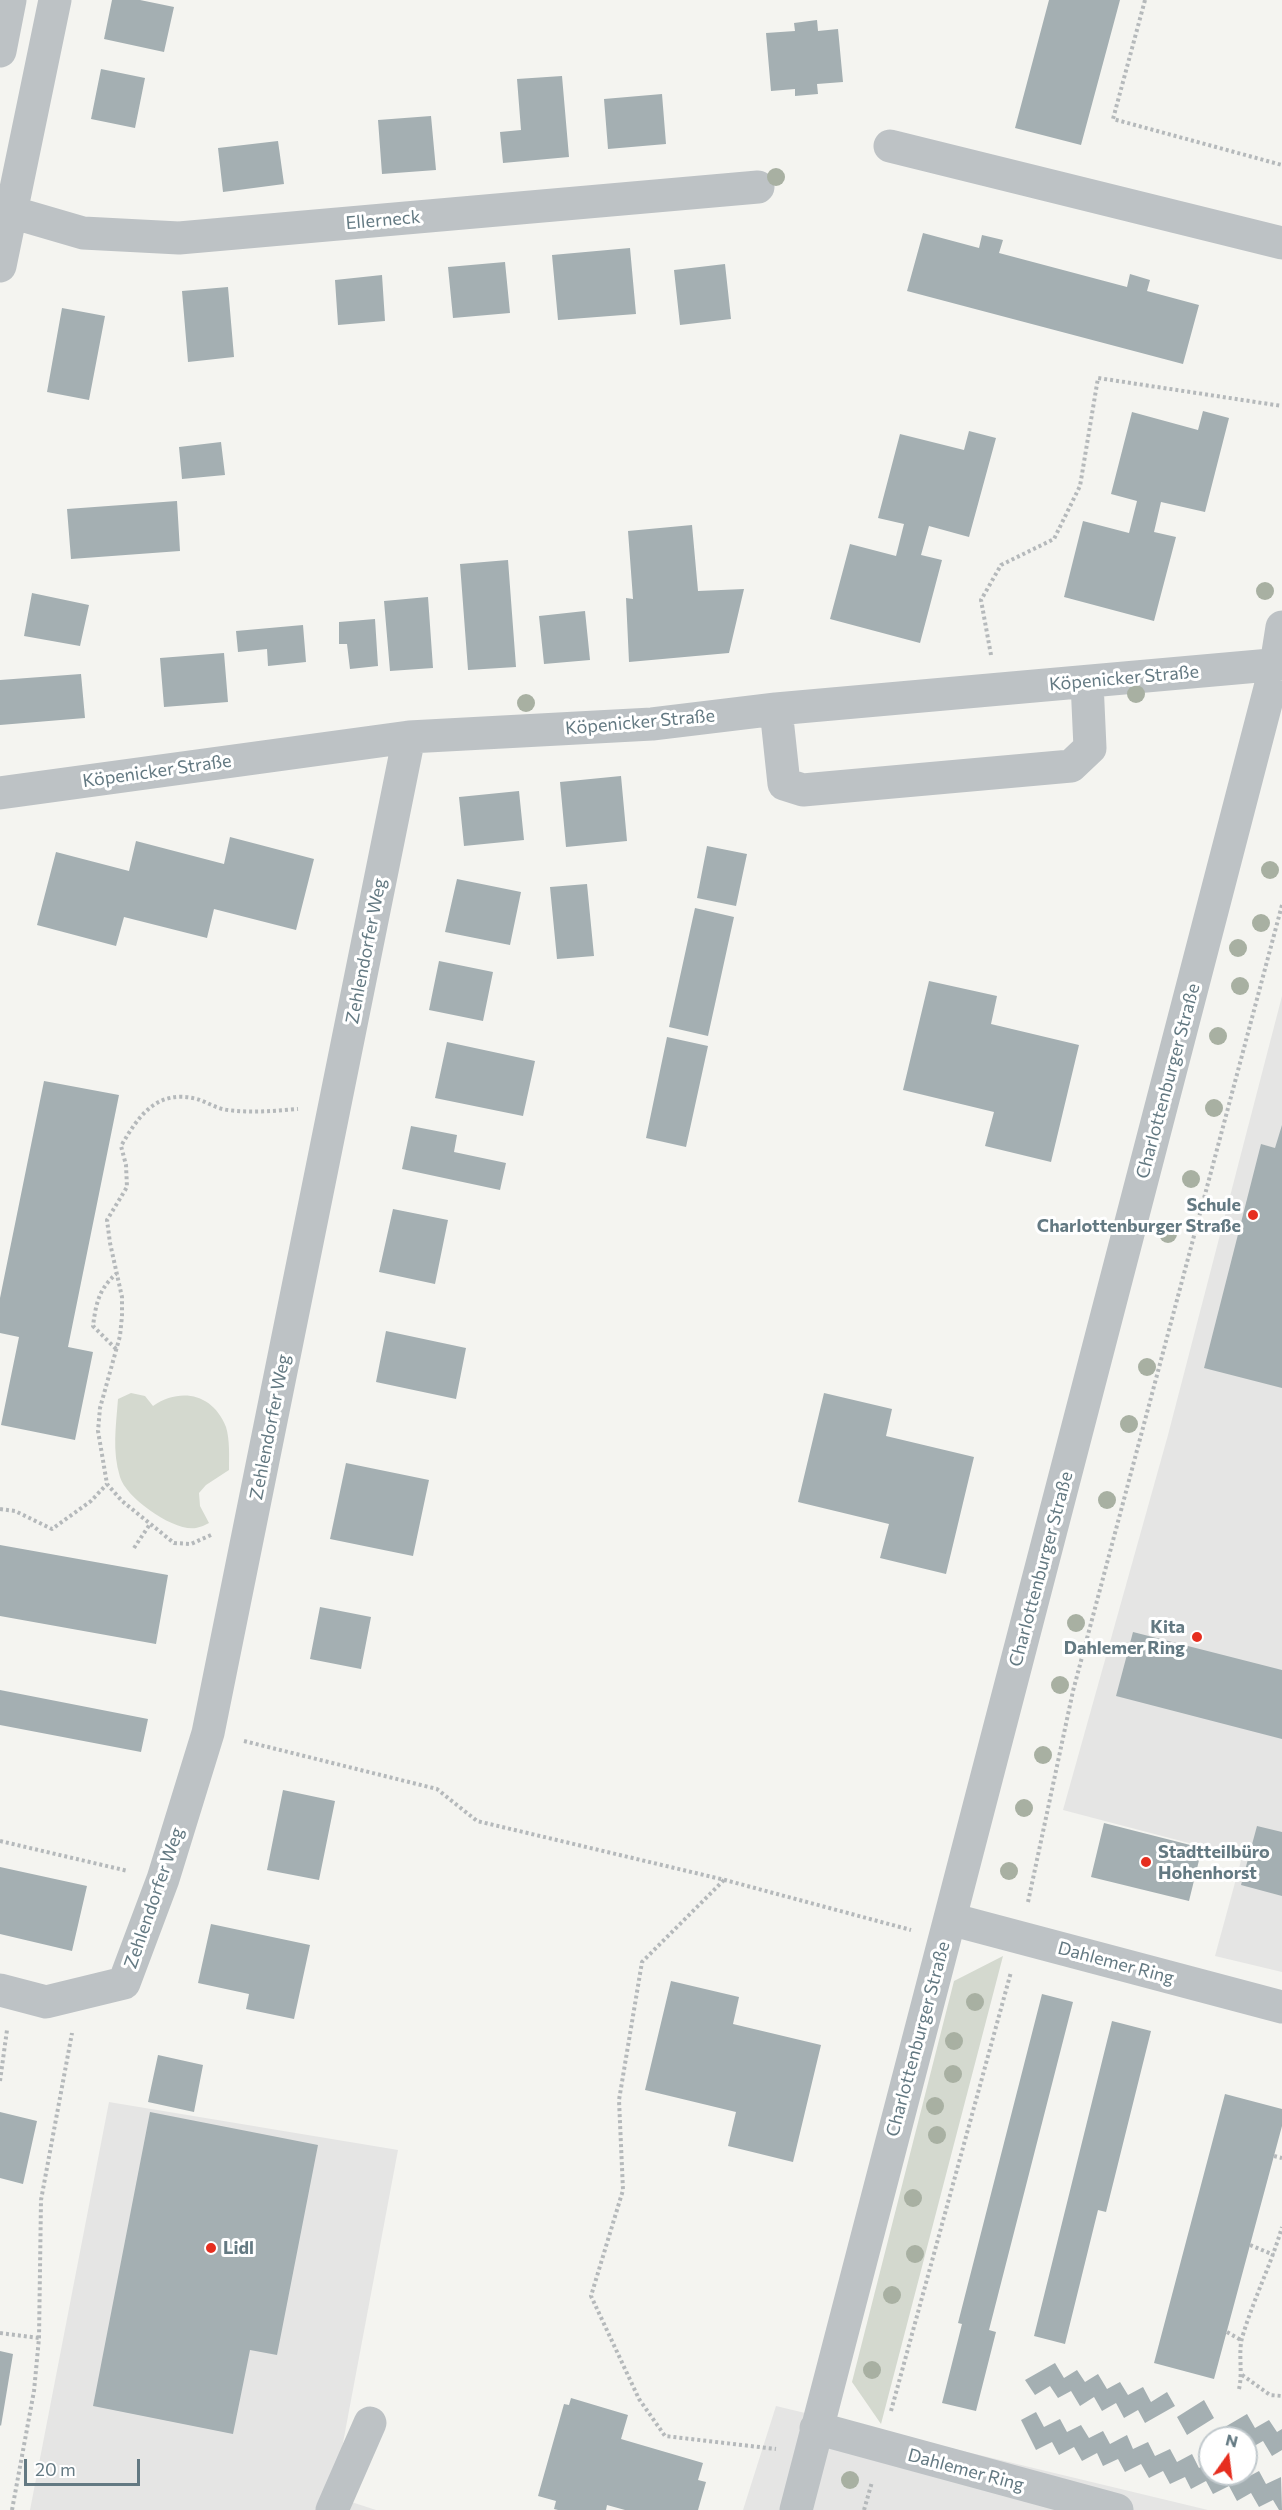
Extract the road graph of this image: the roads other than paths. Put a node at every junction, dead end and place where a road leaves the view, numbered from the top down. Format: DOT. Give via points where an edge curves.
graph roads {
  1 [pos="10,0"];
  2 [pos="55,0"];
  3 [pos="0,51"];
  4 [pos="890,146"];
  5 [pos="758,187"];
  6 [pos="11,212"];
  7 [pos="1282,243"];
  8 [pos="0,263"];
  9 [pos="1282,627"];
  10 [pos="1279,664"];
  11 [pos="1087,682"];
  12 [pos="776,709"];
  13 [pos="409,737"];
  14 [pos="0,793"];
  15 [pos="947,1929"];
  16 [pos="7,1992"];
  17 [pos="1282,2007"];
  18 [pos="370,2424"];
  19 [pos="813,2441"];
  20 [pos="332,2510"];
  21 [pos="796,2510"];
  22 [pos="1117,2510"];
  1 -- 3 [label="street"];
  2 -- 6 [label="street"];
  4 -- 7 [label="street"];
  5 -- 6 [label="street, Ellerneck" via="179,238 83,233"];
  6 -- 8 [label="street"];
  9 -- 10 [label="street, Charlottenburger Straße"];
  10 -- 11 [label="street, Köpenicker Straße"];
  10 -- 15 [label="street, Charlottenburger Straße"];
  11 -- 12 [label="street, Köpenicker Straße"];
  11 -- 12 [label="street" via="1090,748 1071,766 803,790 784,784"];
  12 -- 13 [label="street, Köpenicker Straße" via="652,724"];
  13 -- 14 [label="street, Köpenicker Straße"];
  13 -- 16 [label="street, Zehlendorfer Weg" via="208,1732 163,1879 124,1983 46,2002"];
  15 -- 17 [label="street, Dahlemer Ring"];
  15 -- 19 [label="street, Charlottenburger Straße"];
  18 -- 20 [label="street"];
  19 -- 21 [label="street, Charlottenburger Straße"];
  19 -- 22 [label="street, Dahlemer Ring" via="881,2447"];
}
